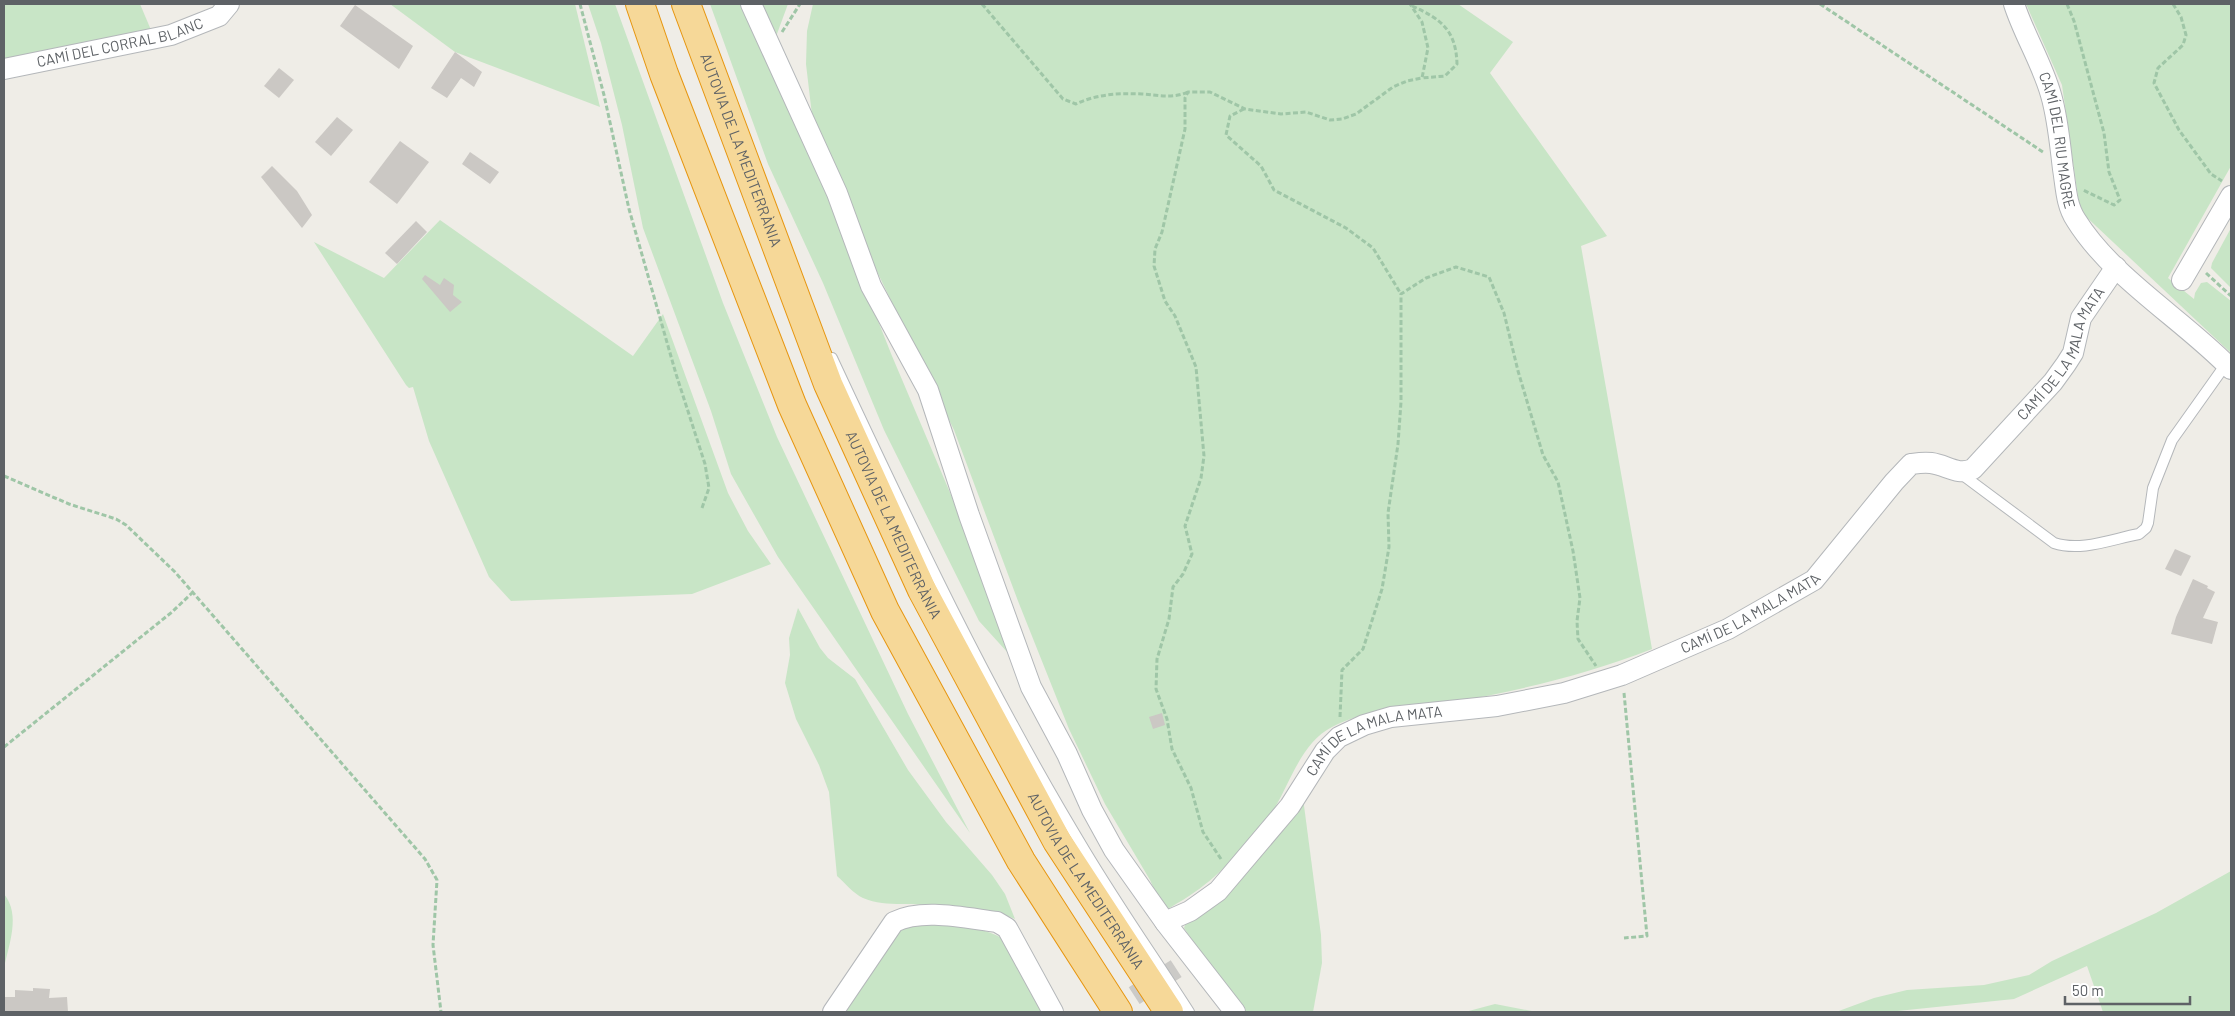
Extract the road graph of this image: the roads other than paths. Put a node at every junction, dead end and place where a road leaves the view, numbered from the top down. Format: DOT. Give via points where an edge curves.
graph roads {
  1 [pos="228,4"];
  2 [pos="640,4"];
  3 [pos="686,4"];
  4 [pos="751,4"];
  5 [pos="2014,4"];
  6 [pos="4,70"];
  7 [pos="2228,189"];
  8 [pos="758,199"];
  9 [pos="2116,267"];
  10 [pos="2182,280"];
  11 [pos="2229,366"];
  12 [pos="1957,471"];
  13 [pos="1165,922"];
  14 [pos="833,1012"];
  15 [pos="1053,1012"];
  16 [pos="1116,1012"];
  17 [pos="1169,1012"];
  18 [pos="1189,1012"];
  19 [pos="1235,1012"];
  1 -- 6 [label="street, CAMÍ DEL CORRAL BLANC" via="219,16 171,35"];
  2 -- 16 [label="highway" via="792,405 885,610 1021,861"];
  3 -- 8 [label="highway, AUTOVIA DE LA MEDITERRÀNIA"];
  4 -- 13 [label="street" via="837,193 872,286 928,390 1031,687 1114,850"];
  5 -- 9 [label="street, CAMÍ DEL RIU MAGRE" via="2051,96 2069,206 2075,220"];
  7 -- 10 [label="street"];
  8 -- 17 [label="highway, AUTOVIA DE LA MEDITERRÀNIA" via="828,384 922,590 1057,841"];
  8 -- 18 [label="lane" via="944,596 1085,851"];
  9 -- 11 [label="street"];
  9 -- 12 [label="street, CAMÍ DE LA MALA MATA" via="2081,318 2072,353 2053,382 1974,469 1965,473"];
  11 -- 12 [label="lane" via="2172,440 2153,488 2148,523 2139,534 2078,546 2054,543"];
  12 -- 13 [label="street, CAMÍ DE LA MALA MATA" via="1932,463 1911,464 1905,468 1814,580 1728,629 1613,678 1564,693 1497,706 1391,717 1339,737 1325,751 1290,806 1218,891 1190,911"];
  13 -- 19 [label="street"];
  14 -- 15 [label="street" via="894,922 922,914 997,922 1007,928"];
}
